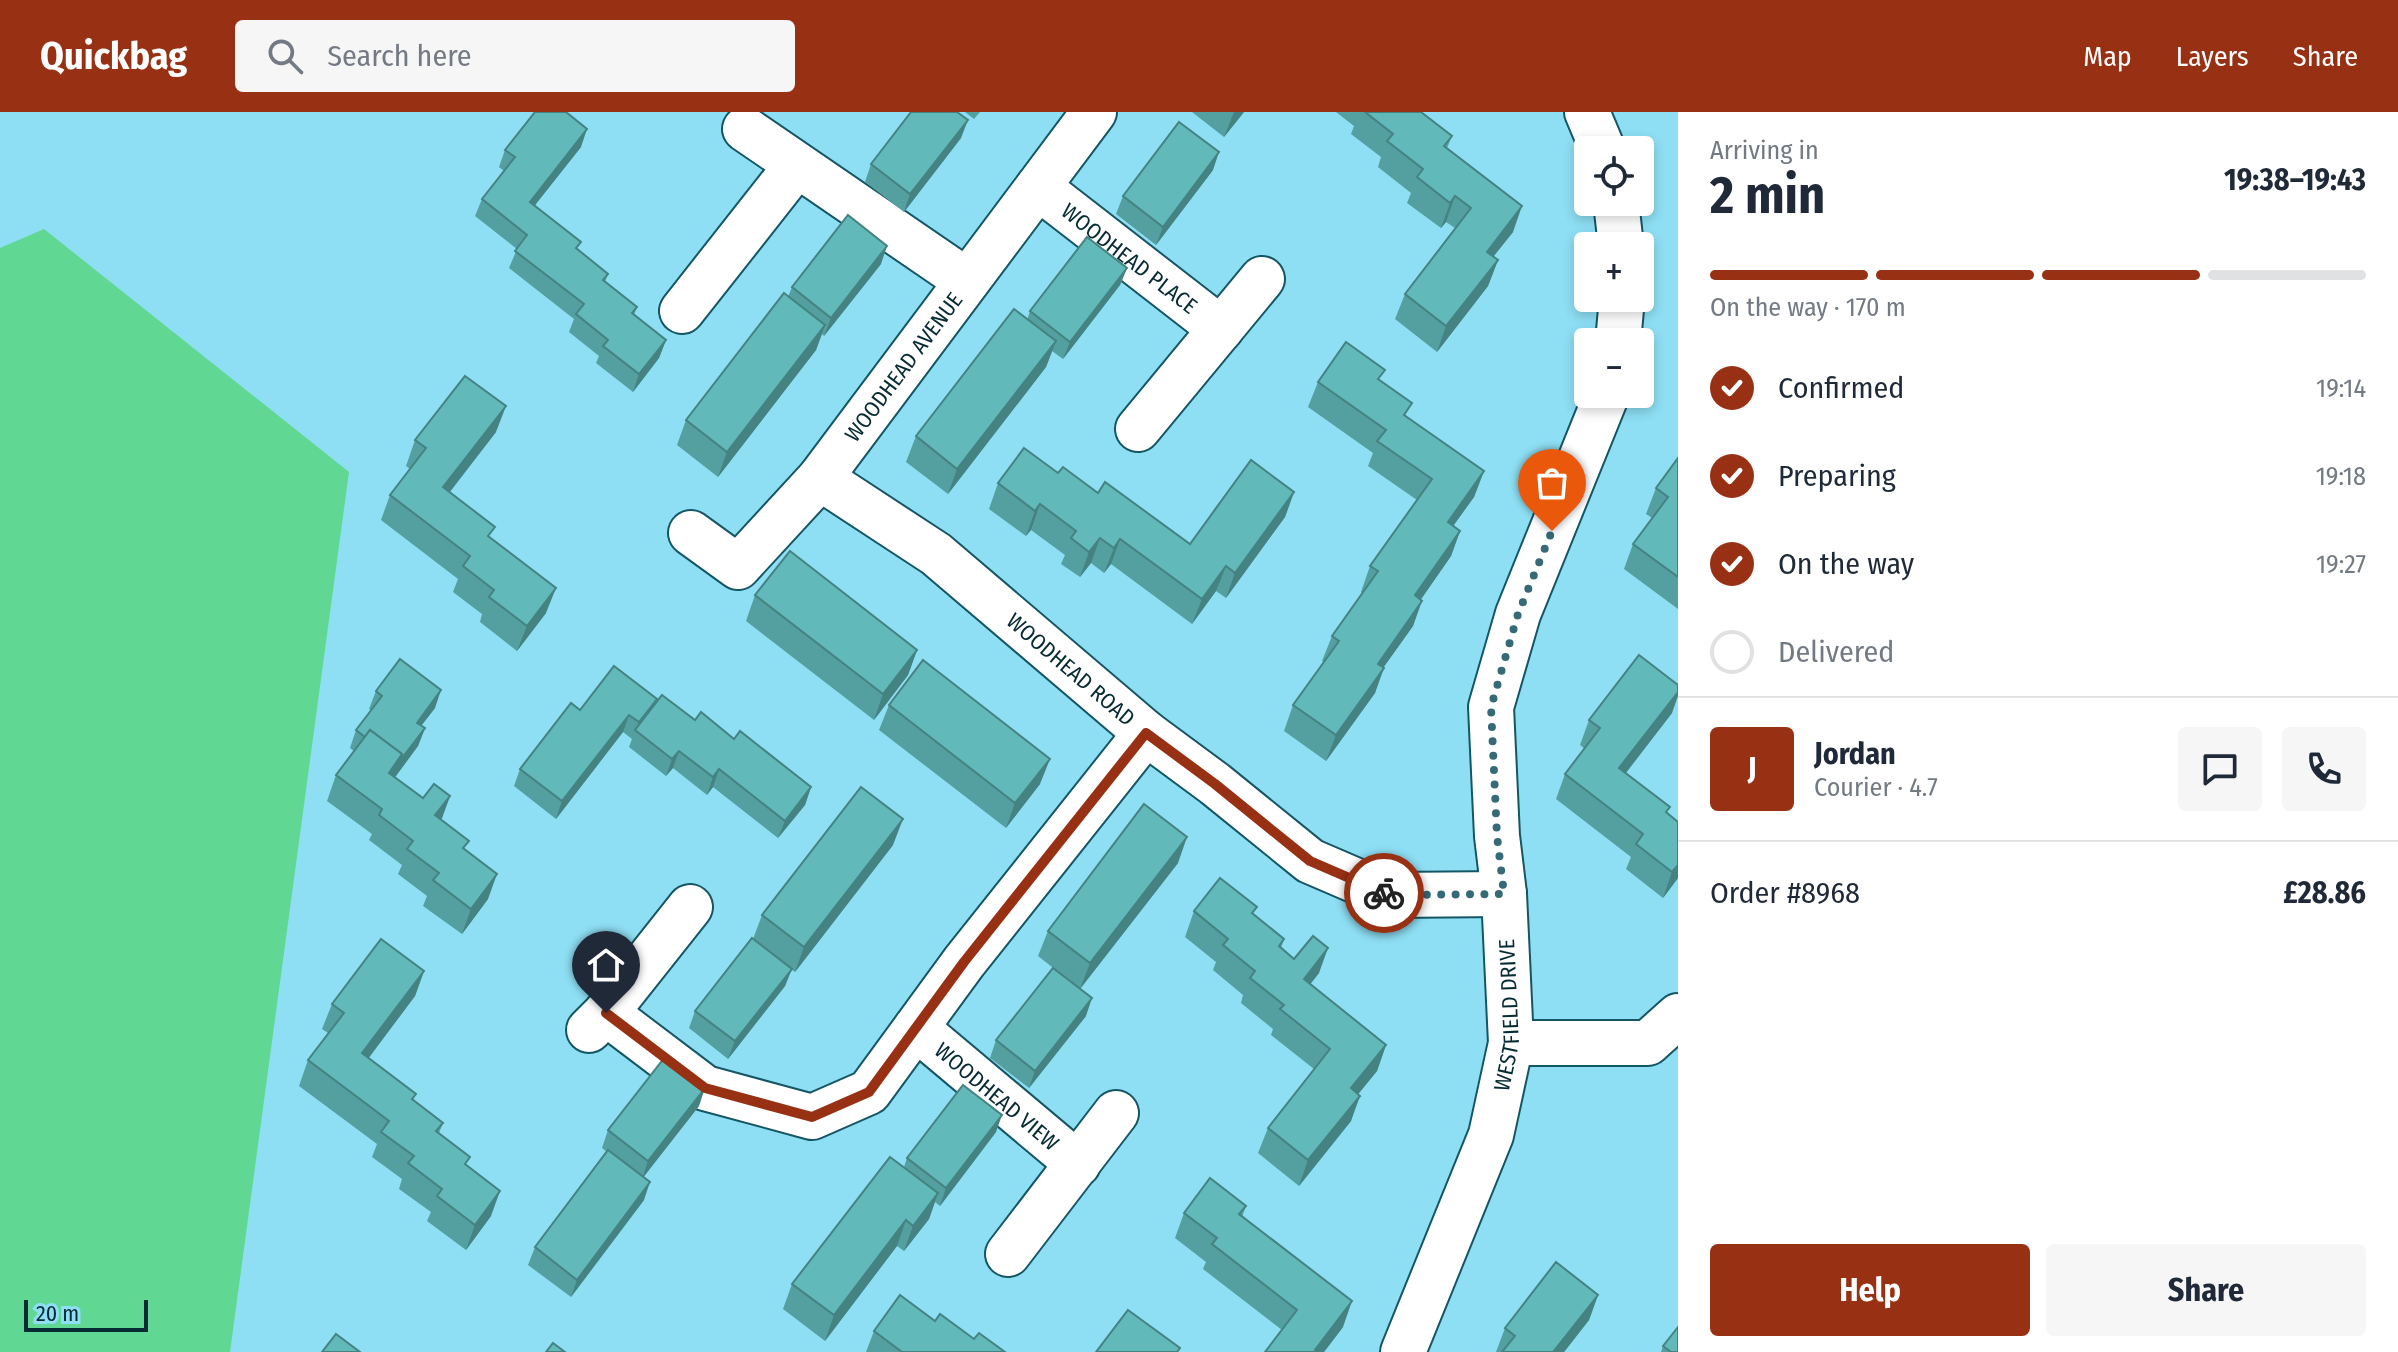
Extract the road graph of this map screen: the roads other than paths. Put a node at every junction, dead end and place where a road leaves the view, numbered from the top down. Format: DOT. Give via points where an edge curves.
graph roads {
  1 [pos="1094,112"];
  2 [pos="1587,112"];
  3 [pos="745,129"];
  4 [pos="1597,136"];
  5 [pos="797,165"];
  6 [pos="1038,187"];
  7 [pos="1262,279"];
  8 [pos="967,281"];
  9 [pos="682,311"];
  10 [pos="1221,329"];
  11 [pos="1601,408"];
  12 [pos="1138,429"];
  13 [pos="820,478"];
  14 [pos="691,533"];
  15 [pos="1146,733"];
  16 [pos="1504,894"];
  17 [pos="690,907"];
  18 [pos="1678,1016"];
  19 [pos="916,1028"];
  20 [pos="1511,1043"];
  21 [pos="1116,1113"];
  22 [pos="1078,1164"];
  23 [pos="1008,1254"];
  24 [pos="1403,1352"];
  1 -- 6 [label="street, WOODHEAD AVENUE"];
  2 -- 4 [label="street"];
  3 -- 5 [label="street"];
  5 -- 8 [label="street"];
  5 -- 9 [label="street"];
  6 -- 8 [label="street, WOODHEAD AVENUE"];
  6 -- 10 [label="street, WOODHEAD PLACE"];
  7 -- 10 [label="street"];
  8 -- 13 [label="street, WOODHEAD AVENUE"];
  10 -- 12 [label="street"];
  11 -- 16 [label="street, WESTFIELD DRIVE" via="1518,614 1491,707"];
  13 -- 14 [label="street, WOODHEAD AVENUE" via="738,567"];
  13 -- 15 [label="street, WOODHEAD ROAD" via="936,554"];
  15 -- 16 [label="street, WOODHEAD ROAD" via="1310,861 1389,895"];
  15 -- 19 [label="street"];
  16 -- 20 [label="street, WESTFIELD DRIVE"];
  17 -- 19 [label="street" via="597,1021 705,1088 812,1117 869,1092"];
  18 -- 20 [label="street" via="1648,1043"];
  19 -- 22 [label="street, WOODHEAD VIEW"];
  20 -- 24 [label="street, WESTFIELD DRIVE" via="1491,1135"];
  21 -- 22 [label="street, WOODHEAD VIEW"];
  22 -- 23 [label="street, WOODHEAD VIEW"];
}
